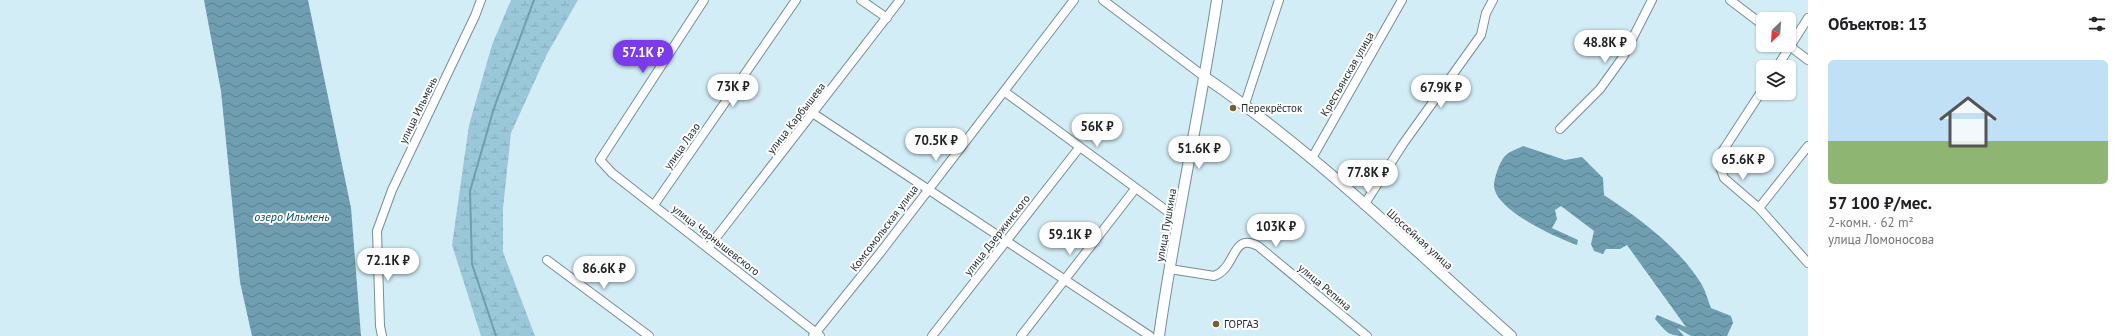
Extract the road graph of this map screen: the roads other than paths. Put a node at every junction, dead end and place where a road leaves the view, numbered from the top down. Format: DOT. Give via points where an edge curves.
graph roads {
  1 [pos="481,0"];
  2 [pos="704,0"];
  3 [pos="796,0"];
  4 [pos="861,0"];
  5 [pos="900,0"];
  6 [pos="1074,0"];
  7 [pos="1102,0"];
  8 [pos="1218,0"];
  9 [pos="1279,0"];
  10 [pos="1402,0"];
  11 [pos="1493,0"];
  12 [pos="1652,0"];
  13 [pos="1730,0"];
  14 [pos="887,18"];
  15 [pos="1808,18"];
  16 [pos="1756,20"];
  17 [pos="1796,36"];
  18 [pos="1796,51"];
  19 [pos="1808,60"];
  20 [pos="1206,78"];
  21 [pos="1005,92"];
  22 [pos="1756,99"];
  23 [pos="1245,104"];
  24 [pos="814,114"];
  25 [pos="1560,129"];
  26 [pos="1808,146"];
  27 [pos="1079,148"];
  28 [pos="1312,158"];
  29 [pos="928,189"];
  30 [pos="1135,189"];
  31 [pos="654,205"];
  32 [pos="1364,205"];
  33 [pos="1759,208"];
  34 [pos="1178,220"];
  35 [pos="1007,241"];
  36 [pos="708,248"];
  37 [pos="547,260"];
  38 [pos="1808,263"];
  39 [pos="1170,268"];
  40 [pos="1064,279"];
  41 [pos="1357,333"];
  42 [pos="816,335"];
  43 [pos="382,336"];
  44 [pos="649,336"];
  45 [pos="932,336"];
  46 [pos="1021,336"];
  47 [pos="1150,336"];
  48 [pos="1159,336"];
  49 [pos="1367,336"];
  50 [pos="1511,336"];
  1 -- 43 [label="street, улица Ильмень" via="392,190 377,231"];
  2 -- 31 [label="street, улица Чернышевского" via="600,160 612,173"];
  3 -- 31 [label="street, улица Лазо"];
  4 -- 14 [label="street"];
  5 -- 14 [label="street, улица Карбышева"];
  6 -- 21 [label="street, Комсомольская улица"];
  7 -- 20 [label="street, Шоссейная улица"];
  8 -- 20 [label="main road, улица Пушкина"];
  9 -- 23 [label="street"];
  10 -- 28 [label="street, Крестьянская улица"];
  11 -- 32 [label="street" via="1486,13 1481,35 1403,144"];
  12 -- 25 [label="street" via="1623,57 1600,89"];
  13 -- 16 [label="street"];
  14 -- 24 [label="street, улица Карбышева"];
  15 -- 17 [label="street"];
  18 -- 19 [label="street"];
  20 -- 23 [label="main road, Шоссейная улица"];
  20 -- 34 [label="main road, улица Пушкина"];
  21 -- 27 [label="street"];
  21 -- 29 [label="street, Комсомольская улица"];
  22 -- 33 [label="street" via="1730,137 1719,164 1724,178"];
  23 -- 28 [label="main road, Шоссейная улица"];
  24 -- 29 [label="street"];
  24 -- 36 [label="street, улица Карбышева"];
  26 -- 33 [label="street"];
  27 -- 30 [label="street"];
  27 -- 35 [label="street, улица Дзержинского"];
  28 -- 32 [label="main road, Шоссейная улица"];
  29 -- 35 [label="street"];
  29 -- 42 [label="street, Комсомольская улица"];
  30 -- 34 [label="street"];
  30 -- 40 [label="street"];
  31 -- 36 [label="street, улица Чернышевского"];
  32 -- 50 [label="main road, Шоссейная улица"];
  33 -- 38 [label="street"];
  34 -- 39 [label="main road, улица Пушкина"];
  35 -- 40 [label="street"];
  35 -- 45 [label="street, улица Дзержинского"];
  36 -- 42 [label="street, улица Чернышевского"];
  37 -- 44 [label="street"];
  39 -- 41 [label="street, улица Репина" via="1214,276 1221,274 1238,246 1243,242 1250,242 1258,246"];
  39 -- 48 [label="main road, улица Пушкина"];
  40 -- 46 [label="street"];
  40 -- 47 [label="street"];
  41 -- 49 [label="street, улица Репина"];
}
